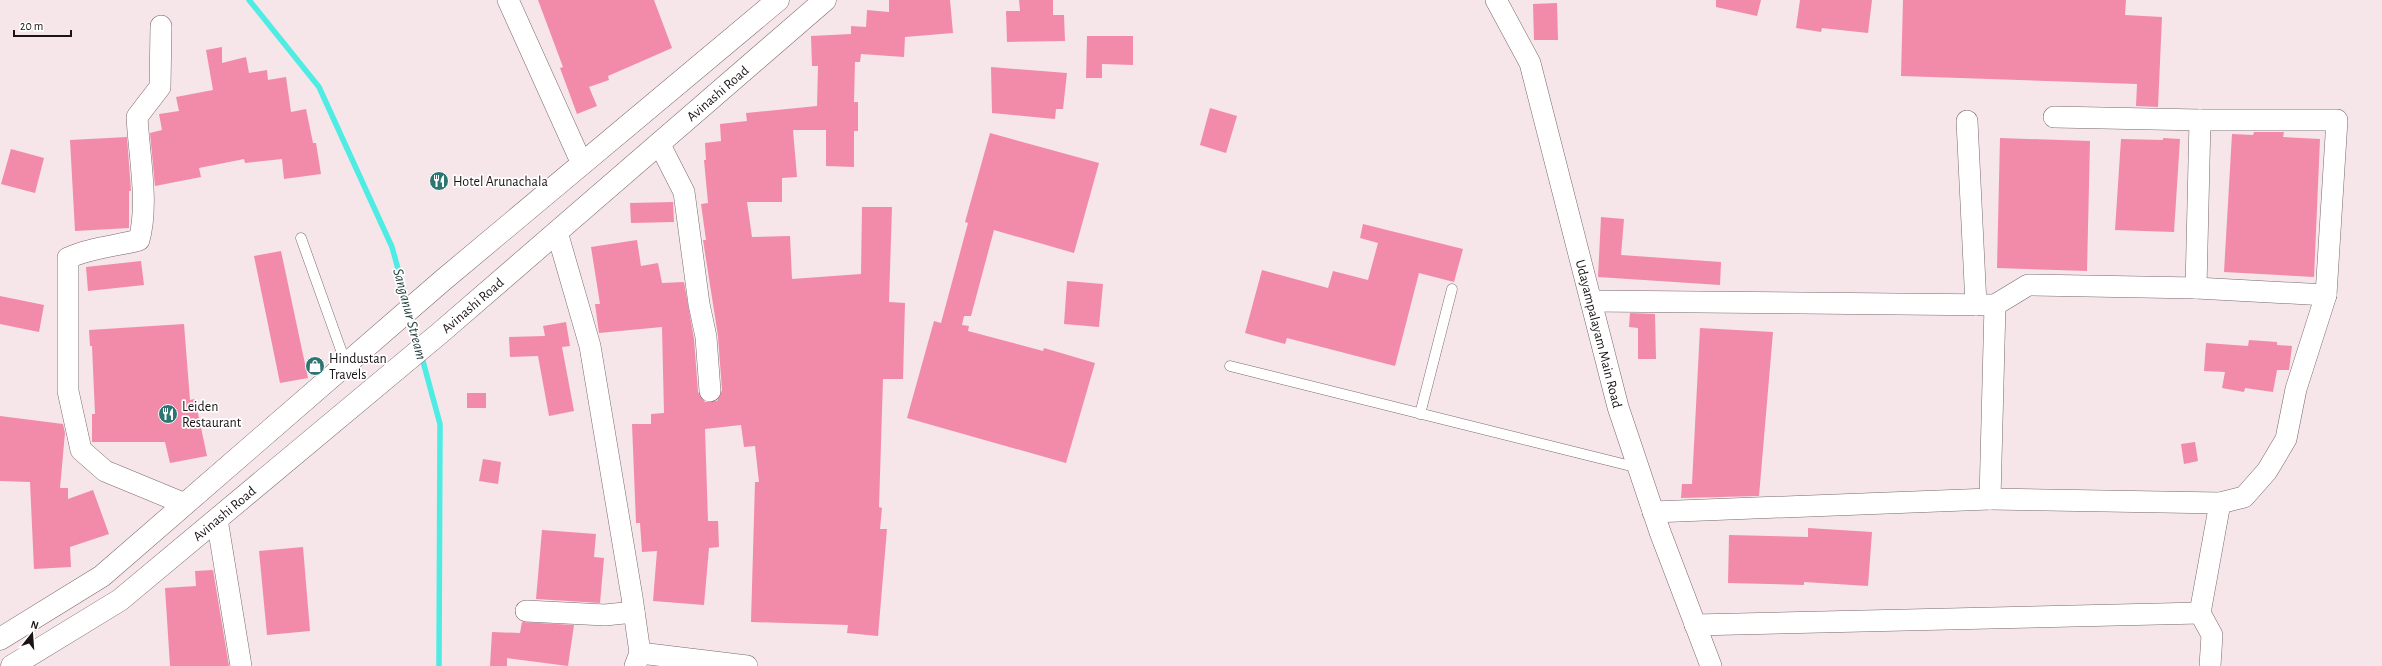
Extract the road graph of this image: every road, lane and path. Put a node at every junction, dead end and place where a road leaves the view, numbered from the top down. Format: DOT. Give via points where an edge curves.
graph roads {
  1 [pos="508,0"];
  2 [pos="778,0"];
  3 [pos="825,0"];
  4 [pos="1496,0"];
  5 [pos="161,26"];
  6 [pos="2054,117"];
  7 [pos="2200,120"];
  8 [pos="1967,121"];
  9 [pos="659,143"];
  10 [pos="582,164"];
  11 [pos="557,232"];
  12 [pos="301,238"];
  13 [pos="2196,288"];
  14 [pos="1452,289"];
  15 [pos="2326,295"];
  16 [pos="1591,301"];
  17 [pos="1985,305"];
  18 [pos="346,364"];
  19 [pos="1230,366"];
  20 [pos="710,391"];
  21 [pos="1420,414"];
  22 [pos="1639,468"];
  23 [pos="1990,499"];
  24 [pos="2220,503"];
  25 [pos="185,504"];
  26 [pos="1653,512"];
  27 [pos="217,519"];
  28 [pos="128,554"];
  29 [pos="146,578"];
  30 [pos="526,611"];
  31 [pos="634,612"];
  32 [pos="2200,613"];
  33 [pos="34,618"];
  34 [pos="1696,625"];
  35 [pos="0,639"];
  36 [pos="52,642"];
  37 [pos="637,659"];
  38 [pos="12,666"];
  39 [pos="241,666"];
  40 [pos="747,666"];
  41 [pos="1711,666"];
  42 [pos="2210,666"];
  1 -- 10 [label="street"];
  2 -- 10 [label="main road"];
  3 -- 9 [label="main road, Avinashi Road"];
  4 -- 16 [label="street, Udayampalayam Main Road" via="1530,63"];
  5 -- 25 [label="street" via="160,87 137,117 144,199 139,240 82,251 68,258 68,391 80,450 105,470"];
  6 -- 7 [label="street"];
  7 -- 13 [label="street"];
  7 -- 15 [label="street" via="2337,120"];
  8 -- 17 [label="street"];
  9 -- 11 [label="main road, Avinashi Road"];
  9 -- 20 [label="street" via="684,192 706,337"];
  10 -- 18 [label="main road"];
  11 -- 27 [label="main road, Avinashi Road"];
  11 -- 31 [label="street" via="590,346"];
  12 -- 18 [label="lane"];
  13 -- 15 [label="street"];
  13 -- 17 [label="street" via="2028,285"];
  14 -- 21 [label="lane"];
  15 -- 24 [label="street" via="2296,389 2286,439 2267,471 2244,497"];
  16 -- 17 [label="street"];
  16 -- 22 [label="street, Udayampalayam Main Road" via="1618,407"];
  17 -- 23 [label="street"];
  18 -- 25 [label="main road"];
  19 -- 21 [label="lane"];
  21 -- 22 [label="lane"];
  22 -- 26 [label="street, Udayampalayam Main Road"];
  23 -- 24 [label="street"];
  23 -- 26 [label="street"];
  24 -- 32 [label="street"];
  25 -- 28 [label="main road"];
  26 -- 34 [label="street, Udayampalayam Main Road"];
  27 -- 29 [label="main road, Avinashi Road"];
  27 -- 39 [label="street"];
  28 -- 29 [label="main road"];
  28 -- 33 [label="main road" via="102,576"];
  29 -- 36 [label="main road, Avinashi Road" via="120,600"];
  30 -- 31 [label="street" via="605,615"];
  31 -- 37 [label="street"];
  32 -- 34 [label="street"];
  32 -- 42 [label="street" via="2212,635"];
  33 -- 35 [label="main road"];
  33 -- 36 [label="main road"];
  34 -- 41 [label="street, Udayampalayam Main Road"];
  36 -- 38 [label="main road, Avinashi Road"];
  37 -- 40 [label="street"];
}
